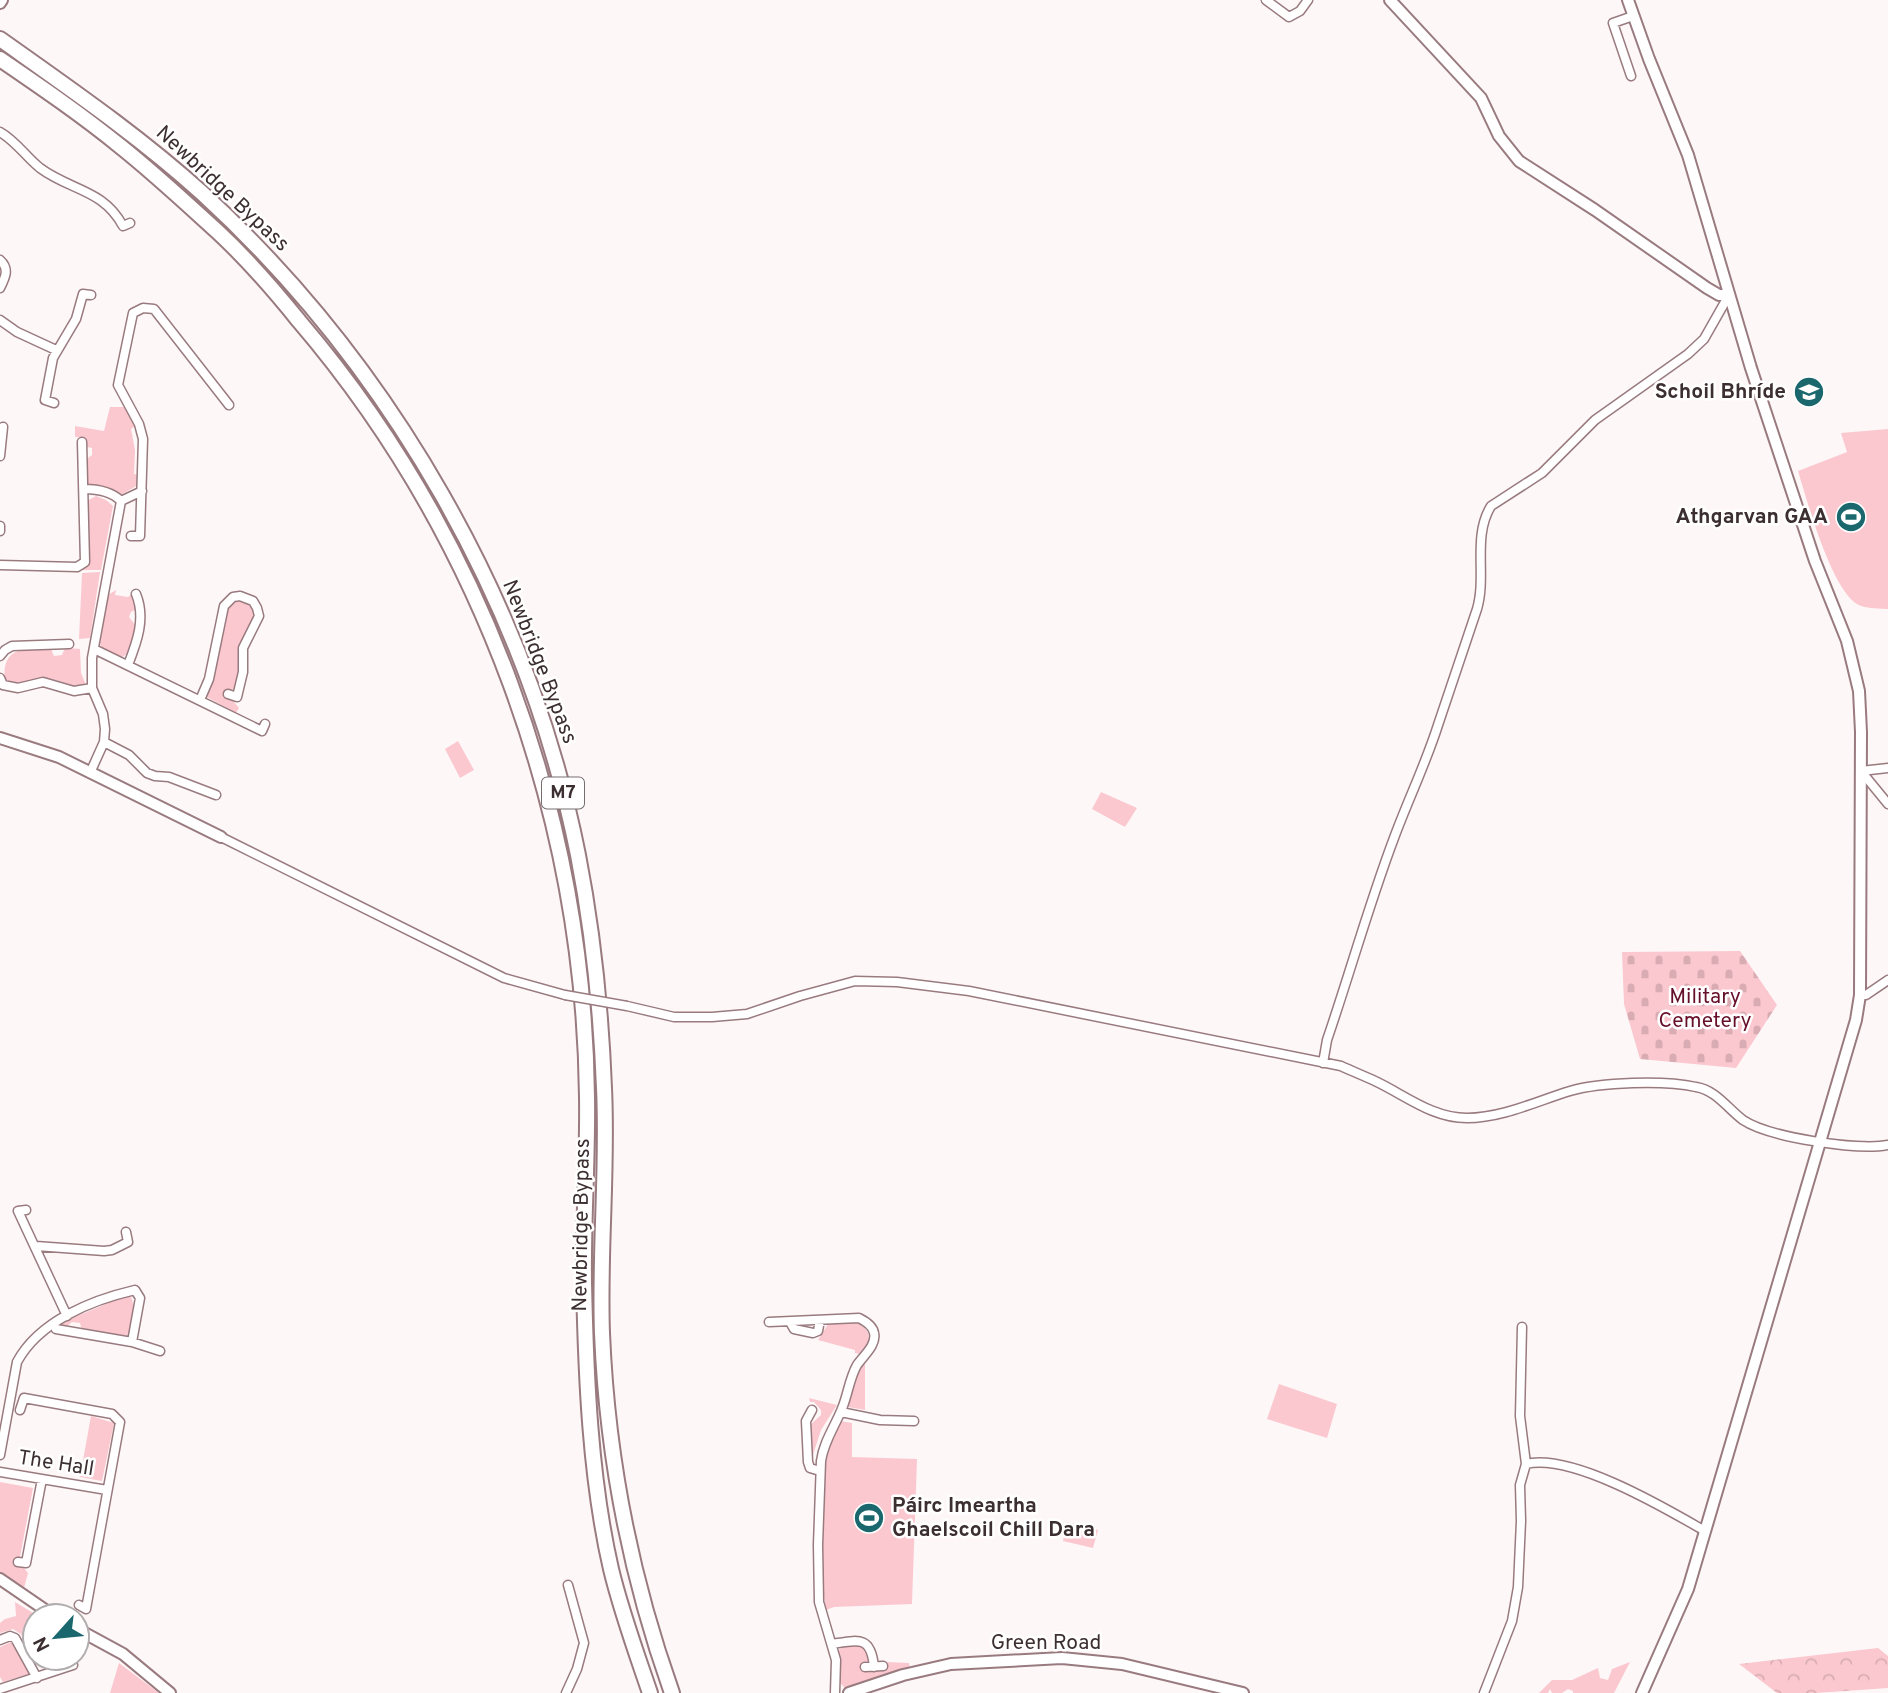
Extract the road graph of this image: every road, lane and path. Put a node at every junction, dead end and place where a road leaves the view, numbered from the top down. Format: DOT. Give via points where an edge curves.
graph roads {
  1 [pos="1266,0"];
  2 [pos="1308,0"];
  3 [pos="1390,0"];
  4 [pos="1628,0"];
  5 [pos="1633,16"];
  6 [pos="0,39"];
  7 [pos="0,59"];
  8 [pos="1631,76"];
  9 [pos="0,132"];
  10 [pos="130,223"];
  11 [pos="0,260"];
  12 [pos="0,288"];
  13 [pos="91,295"];
  14 [pos="1729,295"];
  15 [pos="0,320"];
  16 [pos="57,350"];
  17 [pos="54,403"];
  18 [pos="229,405"];
  19 [pos="3,427"];
  20 [pos="85,448"];
  21 [pos="0,455"];
  22 [pos="84,489"];
  23 [pos="142,491"];
  24 [pos="121,501"];
  25 [pos="0,526"];
  26 [pos="0,531"];
  27 [pos="131,536"];
  28 [pos="0,565"];
  29 [pos="136,594"];
  30 [pos="69,644"];
  31 [pos="94,649"];
  32 [pos="0,656"];
  33 [pos="128,665"];
  34 [pos="0,678"];
  35 [pos="92,688"];
  36 [pos="228,694"];
  37 [pos="200,700"];
  38 [pos="265,724"];
  39 [pos="0,738"];
  40 [pos="104,742"];
  41 [pos="1888,768"];
  42 [pos="1861,771"];
  43 [pos="90,772"];
  44 [pos="216,795"];
  45 [pos="1888,804"];
  46 [pos="221,837"];
  47 [pos="1888,981"];
  48 [pos="1860,995"];
  49 [pos="1323,1063"];
  50 [pos="1819,1141"];
  51 [pos="1888,1145"];
  52 [pos="26,1210"];
  53 [pos="126,1232"];
  54 [pos="36,1246"];
  55 [pos="67,1316"];
  56 [pos="769,1322"];
  57 [pos="1522,1327"];
  58 [pos="55,1329"];
  59 [pos="132,1342"];
  60 [pos="160,1351"];
  61 [pos="20,1410"];
  62 [pos="812,1410"];
  63 [pos="841,1412"];
  64 [pos="915,1421"];
  65 [pos="0,1455"];
  66 [pos="1526,1464"];
  67 [pos="820,1471"];
  68 [pos="0,1472"];
  69 [pos="42,1479"];
  70 [pos="107,1490"];
  71 [pos="1705,1531"];
  72 [pos="18,1562"];
  73 [pos="0,1579"];
  74 [pos="568,1585"];
  75 [pos="34,1602"];
  76 [pos="87,1602"];
  77 [pos="91,1637"];
  78 [pos="0,1640"];
  79 [pos="832,1644"];
  80 [pos="883,1666"];
  81 [pos="53,1672"];
  82 [pos="37,1678"];
  83 [pos="0,1689"];
  84 [pos="170,1693"];
  85 [pos="566,1693"];
  86 [pos="650,1693"];
  87 [pos="672,1693"];
  88 [pos="835,1693"];
  89 [pos="849,1693"];
  90 [pos="1243,1693"];
  91 [pos="1484,1693"];
  92 [pos="1642,1693"];
  1 -- 2 [label="street" via="1289,17"];
  3 -- 14 [label="main road" via="1481,98 1499,136 1519,161 1707,288"];
  4 -- 5 [label="main road"];
  5 -- 8 [label="street" via="1613,23"];
  5 -- 14 [label="main road" via="1688,155"];
  6 -- 87 [label="highway, Newbridge Bypass / M7" via="131,133 201,193 287,280 388,409 433,480 475,557 516,650 563,792 591,933 605,1095 602,1321 611,1434 634,1565"];
  7 -- 86 [label="highway, Newbridge Bypass / M7" via="122,147 220,234 277,294 374,418 416,485 458,562 501,657 531,740 560,851 579,963 587,1095 584,1281 597,1488 611,1568"];
  9 -- 10 [label="street" via="40,168 105,202 123,226"];
  11 -- 12 [label="street" via="6,275"];
  13 -- 16 [label="street" via="83,294 76,319"];
  14 -- 42 [label="main road" via="1853,663 1860,710"];
  14 -- 49 [label="street" via="1704,339 1688,354 1603,414 1555,463 1486,513 1479,603 1389,853"];
  15 -- 16 [label="street"];
  16 -- 17 [label="street" via="46,400"];
  18 -- 23 [label="street" via="154,309 133,313 118,385 139,424"];
  19 -- 21 [label="street"];
  20 -- 22 [label="street"];
  22 -- 24 [label="street" via="115,495"];
  22 -- 28 [label="street" via="85,562 77,566"];
  23 -- 24 [label="street"];
  23 -- 27 [label="street" via="140,536"];
  24 -- 31 [label="street"];
  25 -- 26 [label="street"];
  29 -- 33 [label="street" via="141,607"];
  30 -- 32 [label="street" via="57,649 12,646"];
  31 -- 33 [label="street"];
  31 -- 35 [label="street"];
  33 -- 37 [label="street"];
  34 -- 35 [label="street" via="3,685 18,688 43,682 74,691"];
  35 -- 40 [label="street" via="103,714"];
  36 -- 37 [label="street" via="237,697 243,648 259,616 253,601 240,596 223,606 209,678"];
  37 -- 38 [label="street" via="262,731"];
  39 -- 43 [label="main road"];
  40 -- 43 [label="street"];
  40 -- 44 [label="street" via="129,755 147,773 169,776"];
  41 -- 42 [label="street"];
  42 -- 45 [label="street"];
  42 -- 48 [label="main road"];
  43 -- 46 [label="main road"];
  46 -- 49 [label="street, bridge" via="505,978 565,995 674,1017 712,1017 747,1014 855,981 897,982 969,991"];
  47 -- 48 [label="street"];
  48 -- 50 [label="main road" via="1851,1040"];
  49 -- 50 [label="street" via="1376,1081 1416,1104 1466,1118 1490,1116 1595,1086 1681,1084 1700,1087 1719,1098 1744,1121"];
  50 -- 51 [label="street" via="1853,1147"];
  50 -- 71 [label="main road"];
  52 -- 54 [label="street" via="18,1211"];
  53 -- 54 [label="street" via="128,1242 112,1250"];
  54 -- 55 [label="street"];
  55 -- 59 [label="street" via="135,1290 140,1298"];
  55 -- 65 [label="street" via="33,1338 17,1362"];
  56 -- 63 [label="street" via="790,1322 794,1329 813,1333 820,1320 866,1321 874,1333 870,1349 854,1369"];
  57 -- 66 [label="street" via="1520,1416"];
  58 -- 59 [label="street"];
  59 -- 60 [label="street"];
  61 -- 70 [label="street" via="24,1398 117,1416 119,1434"];
  62 -- 67 [label="street" via="806,1421 808,1462 810,1468"];
  63 -- 64 [label="street"];
  63 -- 67 [label="street" via="823,1447"];
  66 -- 71 [label="street" via="1581,1470 1650,1499"];
  66 -- 91 [label="street" via="1520,1485 1518,1587 1511,1621"];
  67 -- 79 [label="street" via="819,1602"];
  68 -- 69 [label="street, The Hall"];
  69 -- 70 [label="street, The Hall"];
  69 -- 72 [label="street" via="26,1563"];
  70 -- 76 [label="street"];
  71 -- 92 [label="main road" via="1688,1589"];
  73 -- 75 [label="main road"];
  74 -- 85 [label="street" via="589,1644"];
  77 -- 84 [label="main road" via="123,1654"];
  78 -- 82 [label="street" via="15,1638"];
  79 -- 80 [label="street" via="866,1643 871,1648 869,1667"];
  79 -- 88 [label="street"];
  81 -- 82 [label="street"];
  82 -- 83 [label="street"];
  89 -- 90 [label="main road, Green Road" via="951,1664 1062,1658 1122,1664"];
}
